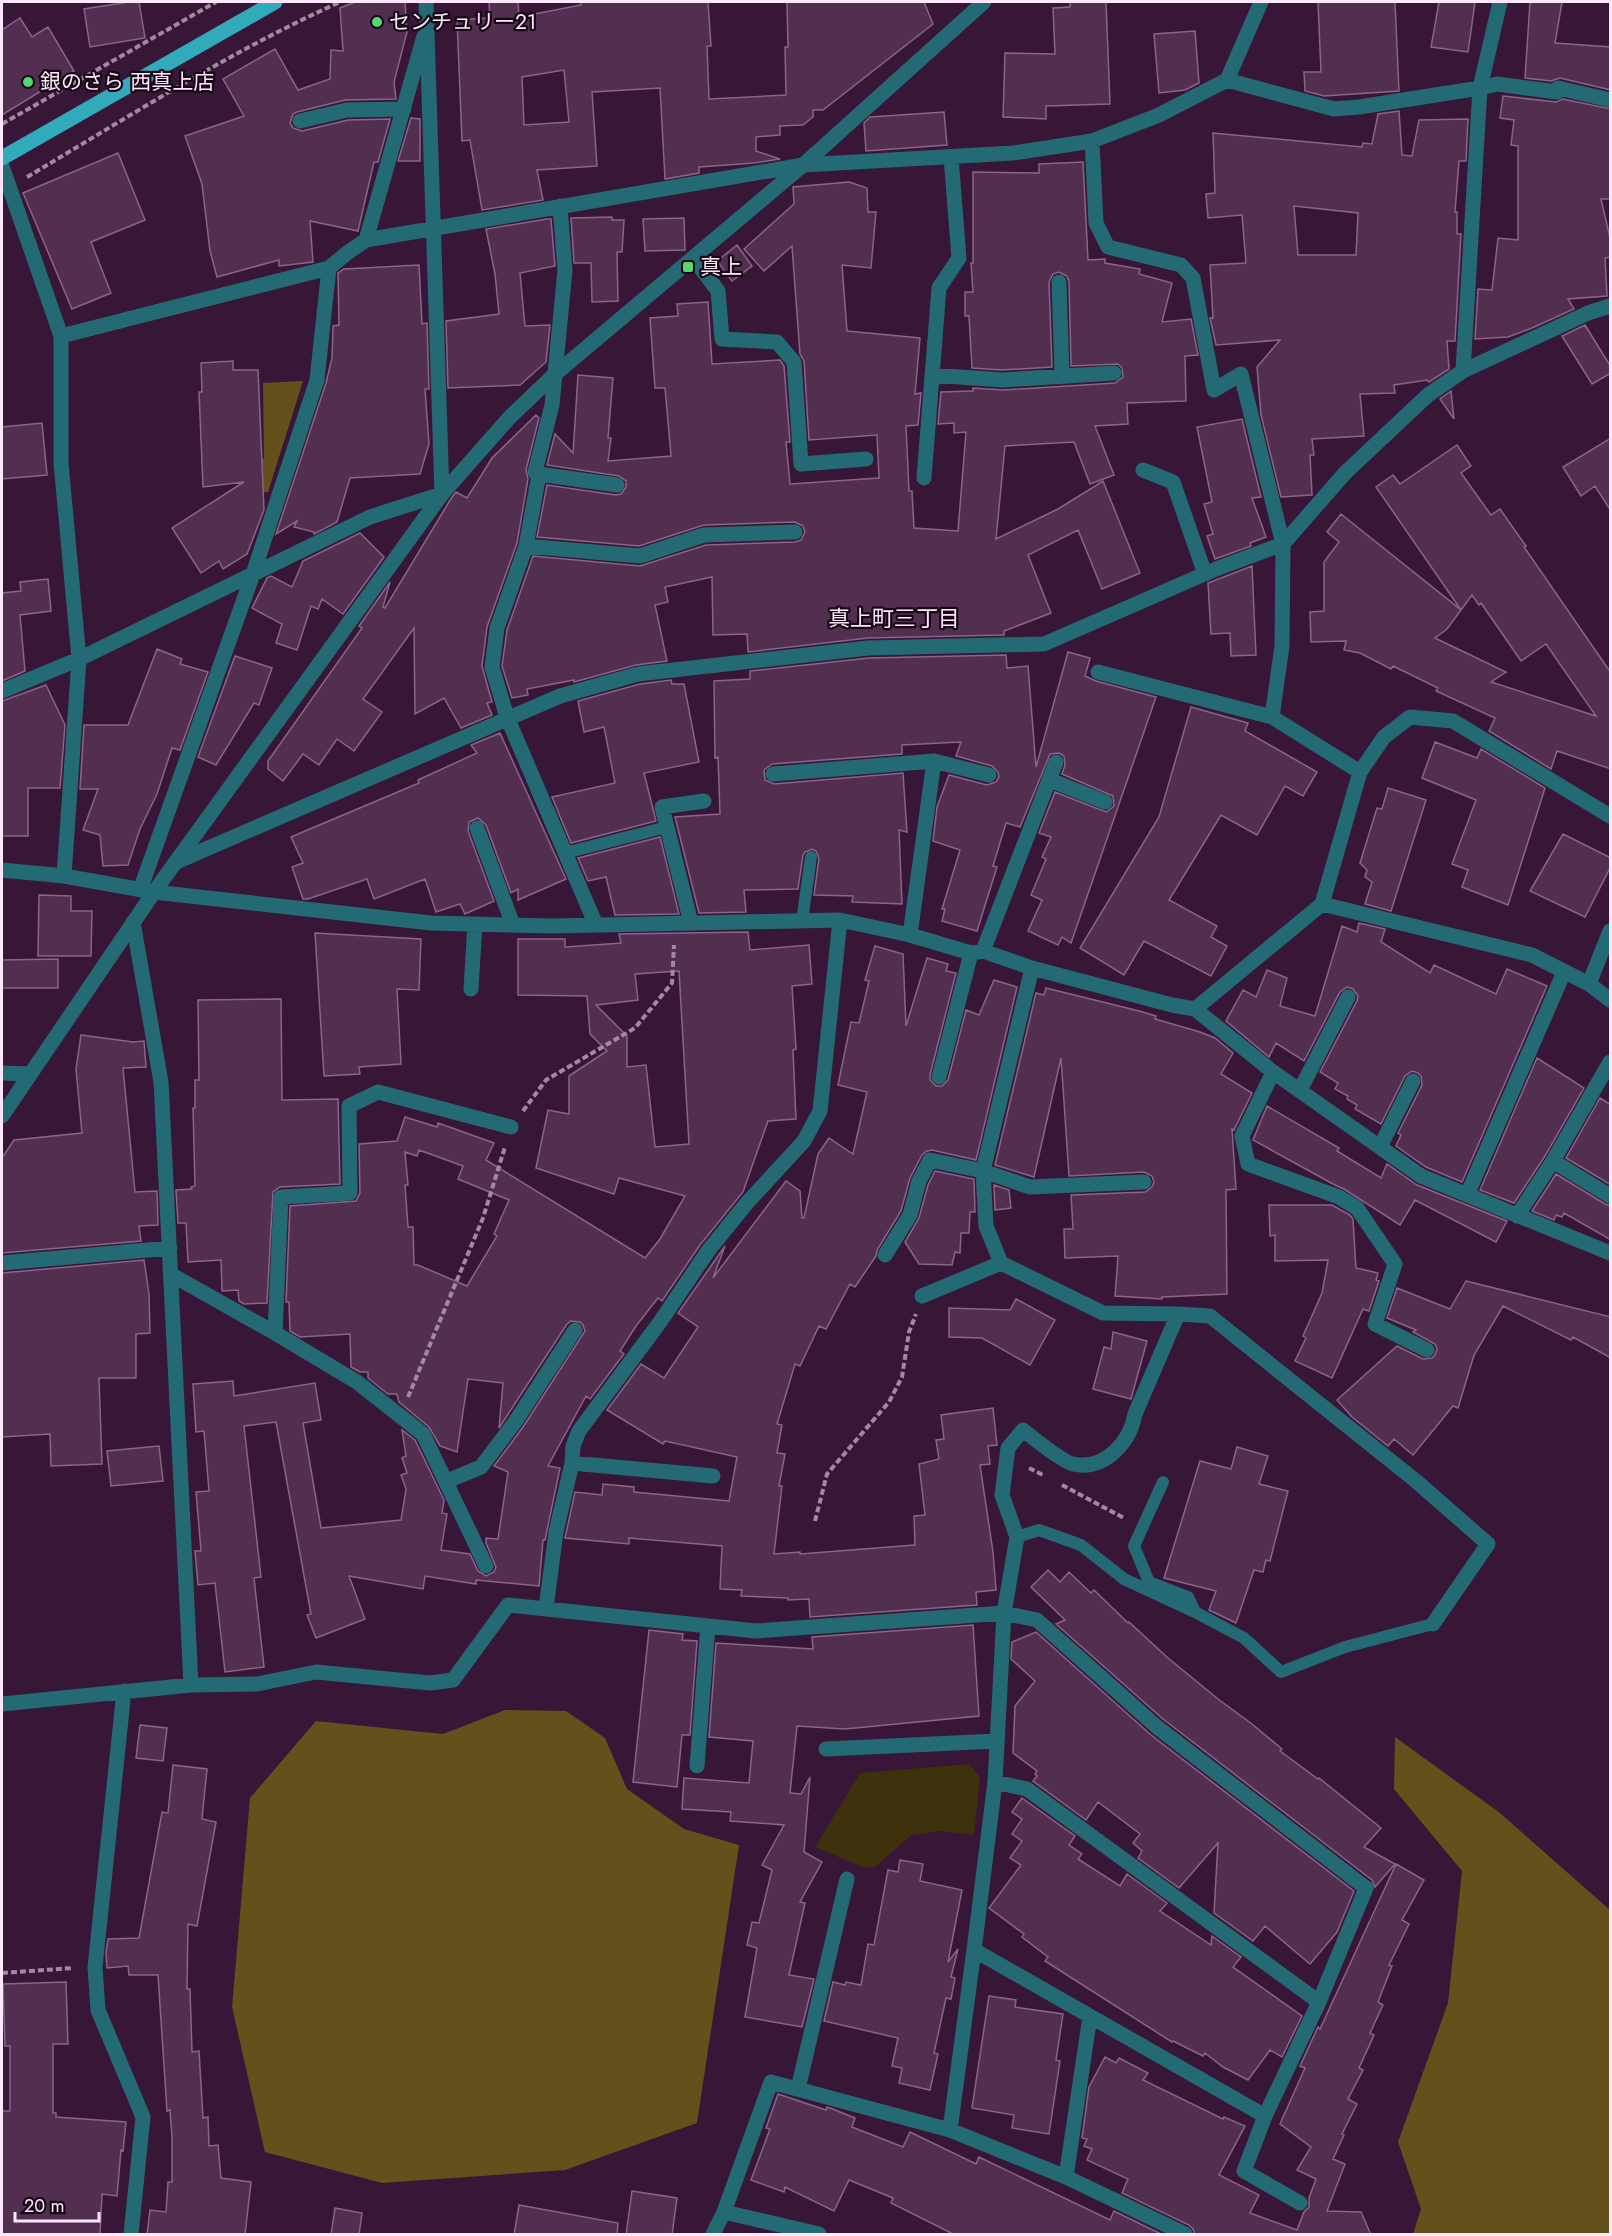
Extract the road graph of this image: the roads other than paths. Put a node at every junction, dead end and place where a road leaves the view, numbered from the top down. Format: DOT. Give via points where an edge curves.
graph roads {
  1 [pos="275,2"];
  2 [pos="426,2"];
  3 [pos="984,2"];
  4 [pos="1261,2"];
  5 [pos="1500,2"];
  6 [pos="428,22"];
  7 [pos="1227,80"];
  8 [pos="1480,88"];
  9 [pos="1611,100"];
  10 [pos="404,109"];
  11 [pos="300,121"];
  12 [pos="1092,141"];
  13 [pos="951,157"];
  14 [pos="2,158"];
  15 [pos="803,165"];
  16 [pos="2,166"];
  17 [pos="560,206"];
  18 [pos="435,229"];
  19 [pos="366,240"];
  20 [pos="694,259"];
  21 [pos="329,268"];
  22 [pos="1059,282"];
  23 [pos="1611,306"];
  24 [pos="61,336"];
  25 [pos="1463,371"];
  26 [pos="1114,373"];
  27 [pos="555,375"];
  28 [pos="932,375"];
  29 [pos="1062,376"];
  30 [pos="867,459"];
  31 [pos="1143,470"];
  32 [pos="539,474"];
  33 [pos="924,478"];
  34 [pos="617,486"];
  35 [pos="442,494"];
  36 [pos="795,532"];
  37 [pos="1283,544"];
  38 [pos="526,546"];
  39 [pos="253,574"];
  40 [pos="1205,574"];
  41 [pos="79,659"];
  42 [pos="1098,672"];
  43 [pos="2,691"];
  44 [pos="507,717"];
  45 [pos="1272,717"];
  46 [pos="934,761"];
  47 [pos="1056,762"];
  48 [pos="1360,772"];
  49 [pos="773,774"];
  50 [pos="989,775"];
  51 [pos="1050,780"];
  52 [pos="704,801"];
  53 [pos="1105,802"];
  54 [pos="1611,816"];
  55 [pos="667,827"];
  56 [pos="477,828"];
  57 [pos="565,853"];
  58 [pos="811,857"];
  59 [pos="176,862"];
  60 [pos="2,870"];
  61 [pos="64,876"];
  62 [pos="147,891"];
  63 [pos="1322,904"];
  64 [pos="840,920"];
  65 [pos="802,921"];
  66 [pos="133,922"];
  67 [pos="691,923"];
  68 [pos="475,924"];
  69 [pos="513,925"];
  70 [pos="596,925"];
  71 [pos="1611,931"];
  72 [pos="910,935"];
  73 [pos="977,952"];
  74 [pos="1032,968"];
  75 [pos="1564,972"];
  76 [pos="1589,984"];
  77 [pos="471,989"];
  78 [pos="1348,997"];
  79 [pos="1611,1000"];
  80 [pos="1195,1009"];
  81 [pos="1611,1062"];
  82 [pos="1273,1072"];
  83 [pos="2,1073"];
  84 [pos="30,1074"];
  85 [pos="939,1077"];
  86 [pos="1413,1081"];
  87 [pos="1300,1090"];
  88 [pos="2,1116"];
  89 [pos="511,1127"];
  90 [pos="1380,1147"];
  91 [pos="1553,1161"];
  92 [pos="982,1171"];
  93 [pos="1144,1182"];
  94 [pos="1467,1195"];
  95 [pos="1611,1196"];
  96 [pos="1517,1216"];
  97 [pos="170,1248"];
  98 [pos="1611,1253"];
  99 [pos="885,1255"];
  100 [pos="2,1263"];
  101 [pos="1001,1263"];
  102 [pos="172,1275"];
  103 [pos="922,1296"];
  104 [pos="1178,1314"];
  105 [pos="575,1330"];
  106 [pos="275,1333"];
  107 [pos="1427,1350"];
  108 [pos="572,1463"];
  109 [pos="713,1476"];
  110 [pos="447,1481"];
  111 [pos="1163,1482"];
  112 [pos="1017,1537"];
  113 [pos="486,1566"];
  114 [pos="546,1608"];
  115 [pos="1195,1612"];
  116 [pos="1004,1613"];
  117 [pos="1433,1624"];
  118 [pos="708,1626"];
  119 [pos="191,1684"];
  120 [pos="124,1691"];
  121 [pos="2,1704"];
  122 [pos="997,1741"];
  123 [pos="826,1749"];
  124 [pos="697,1766"];
  125 [pos="995,1782"];
  126 [pos="847,1879"];
  127 [pos="975,1950"];
  128 [pos="1319,2002"];
  129 [pos="1090,2016"];
  130 [pos="798,2089"];
  131 [pos="1265,2116"];
  132 [pos="950,2130"];
  133 [pos="1066,2177"];
  134 [pos="1300,2203"];
  135 [pos="724,2212"];
  136 [pos="131,2235"];
  137 [pos="713,2235"];
  138 [pos="819,2235"];
  139 [pos="1185,2235"];
  1 -- 14 [label="main road"];
  2 -- 6 [label="street"];
  3 -- 15 [label="street"];
  4 -- 7 [label="street"];
  5 -- 8 [label="street"];
  6 -- 10 [label="street"];
  6 -- 18 [label="street"];
  7 -- 8 [label="street" via="1334,109"];
  7 -- 12 [label="street" via="1159,115"];
  8 -- 9 [label="street" via="1497,84 1557,92 1558,88"];
  8 -- 25 [label="street"];
  10 -- 11 [label="street" via="347,110"];
  10 -- 19 [label="street"];
  12 -- 13 [label="street" via="1013,153"];
  12 -- 37 [label="street" via="1096,223 1108,247 1181,266 1193,278 1214,390 1241,374"];
  13 -- 15 [label="street"];
  13 -- 28 [label="street" via="959,258 939,288"];
  15 -- 17 [label="street"];
  15 -- 20 [label="street"];
  16 -- 24 [label="street"];
  17 -- 18 [label="street"];
  17 -- 27 [label="street" via="565,270"];
  18 -- 19 [label="street"];
  18 -- 35 [label="street"];
  19 -- 21 [label="street"];
  20 -- 27 [label="street"];
  20 -- 30 [label="street" via="718,291 722,339 777,342 794,362 801,464"];
  21 -- 24 [label="street"];
  21 -- 39 [label="street" via="317,380"];
  22 -- 29 [label="street"];
  23 -- 25 [label="street"];
  24 -- 41 [label="street" via="61,463"];
  25 -- 37 [label="street" via="1428,395 1345,473"];
  26 -- 29 [label="street"];
  27 -- 32 [label="street" via="552,405 535,472"];
  27 -- 35 [label="street" via="510,417"];
  28 -- 29 [label="street" via="1002,380"];
  28 -- 33 [label="street"];
  31 -- 40 [label="street" via="1173,482"];
  32 -- 34 [label="street"];
  32 -- 38 [label="street"];
  35 -- 39 [label="street" via="370,517"];
  35 -- 59 [label="street"];
  36 -- 38 [label="street" via="704,535 640,556"];
  37 -- 40 [label="street"];
  37 -- 45 [label="street" via="1282,646"];
  38 -- 44 [label="street" via="497,628 492,667"];
  39 -- 41 [label="street"];
  39 -- 62 [label="street"];
  40 -- 44 [label="street" via="1044,644 868,648 638,674 560,696"];
  41 -- 43 [label="street"];
  41 -- 61 [label="street"];
  42 -- 45 [label="street"];
  44 -- 57 [label="street"];
  44 -- 59 [label="street"];
  45 -- 48 [label="street"];
  46 -- 49 [label="street"];
  46 -- 50 [label="street"];
  46 -- 72 [label="street"];
  47 -- 51 [label="street"];
  48 -- 54 [label="street" via="1384,737 1410,717 1453,721"];
  48 -- 63 [label="street"];
  51 -- 53 [label="street"];
  51 -- 73 [label="street"];
  52 -- 55 [label="street" via="662,807"];
  55 -- 57 [label="lane"];
  55 -- 67 [label="street"];
  56 -- 69 [label="street"];
  57 -- 70 [label="street"];
  58 -- 65 [label="lane"];
  59 -- 62 [label="street"];
  60 -- 61 [label="street"];
  61 -- 62 [label="street"];
  62 -- 66 [label="street"];
  62 -- 68 [label="street" via="431,923"];
  63 -- 75 [label="street" via="1532,955"];
  63 -- 80 [label="street"];
  64 -- 65 [label="street"];
  64 -- 72 [label="street"];
  64 -- 108 [label="street" via="820,1111 804,1141 708,1251 579,1431"];
  65 -- 67 [label="street"];
  66 -- 84 [label="street"];
  66 -- 97 [label="street" via="161,1082"];
  67 -- 70 [label="street"];
  68 -- 69 [label="street"];
  68 -- 77 [label="street"];
  69 -- 70 [label="street"];
  71 -- 76 [label="street"];
  72 -- 73 [label="street"];
  73 -- 74 [label="street"];
  73 -- 85 [label="street"];
  74 -- 80 [label="street"];
  74 -- 92 [label="street"];
  75 -- 76 [label="street"];
  75 -- 94 [label="street"];
  76 -- 79 [label="street"];
  78 -- 87 [label="street"];
  80 -- 82 [label="street"];
  81 -- 91 [label="street"];
  82 -- 87 [label="street"];
  82 -- 107 [label="street" via="1242,1136 1248,1164 1339,1197 1357,1208 1395,1264 1375,1324"];
  83 -- 84 [label="street"];
  84 -- 88 [label="street"];
  86 -- 90 [label="street"];
  87 -- 90 [label="street"];
  89 -- 106 [label="street" via="378,1092 349,1106 350,1193 281,1197"];
  90 -- 94 [label="street" via="1421,1176"];
  91 -- 95 [label="street"];
  91 -- 96 [label="street"];
  92 -- 93 [label="street" via="1030,1187"];
  92 -- 99 [label="street" via="930,1160 919,1181 910,1215"];
  92 -- 101 [label="street" via="986,1226"];
  94 -- 96 [label="street"];
  96 -- 98 [label="street"];
  97 -- 100 [label="street"];
  97 -- 102 [label="street"];
  101 -- 103 [label="street"];
  101 -- 104 [label="street" via="1104,1313"];
  102 -- 106 [label="street"];
  102 -- 119 [label="street"];
  104 -- 112 [label="street" via="1132,1429 1108,1459 1072,1464 1023,1430 1008,1448 1002,1495"];
  104 -- 117 [label="street" via="1210,1316 1416,1481 1488,1544"];
  105 -- 110 [label="street" via="481,1467"];
  106 -- 110 [label="street" via="357,1382 400,1414 423,1434"];
  108 -- 109 [label="street"];
  108 -- 114 [label="street" via="555,1532"];
  110 -- 113 [label="street"];
  111 -- 115 [label="lane" via="1134,1546 1149,1582 1188,1597"];
  112 -- 115 [label="lane" via="1039,1530 1081,1545 1124,1579"];
  112 -- 116 [label="street"];
  114 -- 118 [label="street"];
  114 -- 119 [label="street" via="508,1605 453,1680 430,1683 316,1672 257,1684"];
  115 -- 117 [label="lane" via="1244,1638 1281,1672 1345,1647"];
  116 -- 118 [label="street" via="756,1631"];
  116 -- 122 [label="street"];
  116 -- 128 [label="street" via="1037,1620 1157,1727 1366,1888"];
  118 -- 124 [label="street"];
  119 -- 120 [label="street"];
  120 -- 121 [label="street"];
  120 -- 136 [label="street" via="95,1967 98,2010 143,2117"];
  122 -- 123 [label="street"];
  122 -- 125 [label="street"];
  125 -- 127 [label="street"];
  125 -- 128 [label="street" via="1027,1789"];
  126 -- 130 [label="street"];
  127 -- 129 [label="street"];
  127 -- 132 [label="street"];
  128 -- 131 [label="street"];
  129 -- 131 [label="street"];
  129 -- 133 [label="street"];
  130 -- 132 [label="street"];
  130 -- 135 [label="street" via="771,2082"];
  131 -- 134 [label="street" via="1244,2171"];
  132 -- 133 [label="street"];
  133 -- 139 [label="street"];
  135 -- 137 [label="street"];
  135 -- 138 [label="street"];
}
